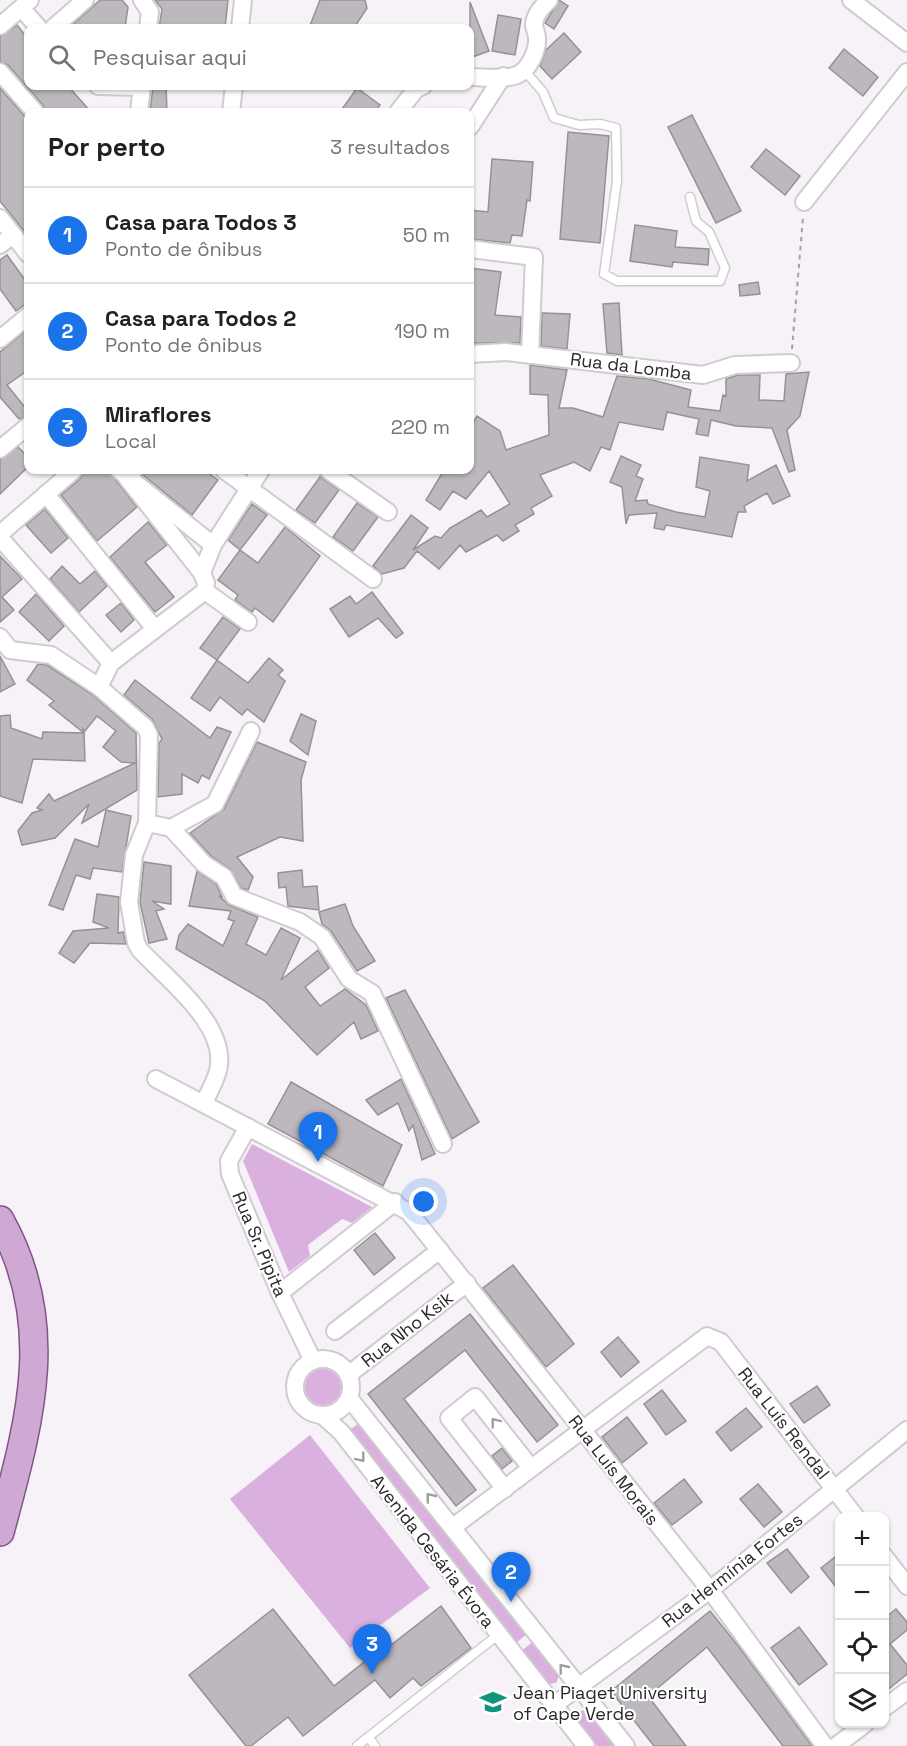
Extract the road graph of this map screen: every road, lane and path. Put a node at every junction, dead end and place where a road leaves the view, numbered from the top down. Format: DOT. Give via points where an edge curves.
graph roads {
  1 [pos="85,0"];
  2 [pos="142,0"];
  3 [pos="243,0"];
  4 [pos="549,0"];
  5 [pos="851,0"];
  6 [pos="26,4"];
  7 [pos="37,24"];
  8 [pos="58,24"];
  9 [pos="148,24"];
  10 [pos="240,24"];
  11 [pos="0,26"];
  12 [pos="907,43"];
  13 [pos="524,70"];
  14 [pos="0,72"];
  15 [pos="907,72"];
  16 [pos="503,76"];
  17 [pos="474,77"];
  18 [pos="141,90"];
  19 [pos="234,90"];
  20 [pos="415,90"];
  21 [pos="32,108"];
  22 [pos="139,108"];
  23 [pos="231,108"];
  24 [pos="401,108"];
  25 [pos="474,121"];
  26 [pos="690,197"];
  27 [pos="804,202"];
  28 [pos="0,218"];
  29 [pos="7,240"];
  30 [pos="474,250"];
  31 [pos="24,251"];
  32 [pos="24,319"];
  33 [pos="0,339"];
  34 [pos="474,354"];
  35 [pos="530,355"];
  36 [pos="791,363"];
  37 [pos="24,429"];
  38 [pos="0,449"];
  39 [pos="69,474"];
  40 [pos="128,474"];
  41 [pos="129,474"];
  42 [pos="229,474"];
  43 [pos="258,474"];
  44 [pos="334,474"];
  45 [pos="248,488"];
  46 [pos="46,494"];
  47 [pos="388,512"];
  48 [pos="0,536"];
  49 [pos="213,545"];
  50 [pos="202,573"];
  51 [pos="373,579"];
  52 [pos="205,591"];
  53 [pos="249,622"];
  54 [pos="155,629"];
  55 [pos="0,637"];
  56 [pos="111,663"];
  57 [pos="99,687"];
  58 [pos="251,731"];
  59 [pos="147,824"];
  60 [pos="171,828"];
  61 [pos="156,1078"];
  62 [pos="204,1103"];
  63 [pos="248,1127"];
  64 [pos="443,1144"];
  65 [pos="395,1202"];
  66 [pos="0,1220"];
  67 [pos="440,1250"];
  68 [pos="467,1283"];
  69 [pos="280,1293"];
  70 [pos="335,1331"];
  71 [pos="313,1360"];
  72 [pos="348,1375"];
  73 [pos="348,1398"];
  74 [pos="322,1415"];
  75 [pos="581,1428"];
  76 [pos="907,1430"];
  77 [pos="531,1468"];
  78 [pos="834,1488"];
  79 [pos="505,1489"];
  80 [pos="852,1512"];
  81 [pos="453,1527"];
  82 [pos="0,1532"];
  83 [pos="889,1561"];
  84 [pos="907,1586"];
  85 [pos="710,1590"];
  86 [pos="499,1634"];
  87 [pos="578,1687"];
  88 [pos="907,1691"];
  89 [pos="554,1705"];
  90 [pos="889,1705"];
  91 [pos="860,1728"];
  92 [pos="369,1738"];
  93 [pos="357,1746"];
  94 [pos="375,1746"];
  95 [pos="586,1746"];
  96 [pos="626,1746"];
  97 [pos="825,1746"];
  98 [pos="836,1746"];
  1 -- 8 [label="street"];
  2 -- 9 [label="street" via="150,12"];
  3 -- 10 [label="street"];
  4 -- 13 [label="street" via="537,16 535,51"];
  5 -- 12 [label="street"];
  6 -- 7 [label="street"];
  6 -- 11 [label="street"];
  13 -- 16 [label="street" via="518,75"];
  13 -- 26 [label="lane" via="543,92 554,118 616,128 616,181 604,274 617,281 720,281 725,268 709,232 696,220"];
  14 -- 21 [label="street"];
  15 -- 27 [label="street"];
  16 -- 17 [label="street"];
  16 -- 25 [label="street"];
  18 -- 22 [label="street"];
  19 -- 23 [label="street"];
  20 -- 24 [label="street"];
  27 -- 36 [label="path"];
  28 -- 29 [label="street"];
  29 -- 31 [label="street"];
  30 -- 35 [label="street" via="534,257"];
  32 -- 33 [label="street"];
  34 -- 35 [label="street, Rua da Lomba"];
  35 -- 36 [label="street, Rua da Lomba" via="703,375 735,365"];
  37 -- 38 [label="street"];
  39 -- 46 [label="street"];
  40 -- 50 [label="street"];
  41 -- 49 [label="street"];
  42 -- 45 [label="street"];
  43 -- 45 [label="street"];
  44 -- 47 [label="street"];
  45 -- 49 [label="street"];
  45 -- 51 [label="street"];
  46 -- 48 [label="street"];
  46 -- 54 [label="street"];
  48 -- 56 [label="street"];
  49 -- 50 [label="street"];
  50 -- 52 [label="street"];
  52 -- 53 [label="street"];
  52 -- 54 [label="street"];
  54 -- 56 [label="street"];
  55 -- 57 [label="street" via="10,650 51,655"];
  56 -- 57 [label="street"];
  57 -- 59 [label="street" via="145,727 149,735"];
  58 -- 60 [label="street" via="215,804"];
  59 -- 60 [label="street"];
  59 -- 62 [label="street" via="134,855 129,902 136,943 192,1004 217,1045 217,1074"];
  60 -- 64 [label="street" via="204,864 224,877 234,896 300,922 322,937 349,979 372,993"];
  61 -- 62 [label="street, Rua Luís Morais"];
  62 -- 63 [label="street, Rua Luís Morais"];
  63 -- 65 [label="street, Rua Luís Morais"];
  63 -- 69 [label="street, Rua Sr. Pipita" via="228,1168"];
  65 -- 67 [label="street, Rua Luís Morais" via="409,1212"];
  65 -- 69 [label="street"];
  66 -- 82 [label="main road" via="27,1287 35,1337 27,1422"];
  67 -- 68 [label="street, Rua Luís Morais"];
  67 -- 70 [label="street"];
  68 -- 72 [label="street, Rua Nho Ksik"];
  68 -- 75 [label="street, Rua Luís Morais"];
  69 -- 71 [label="street, Rua Sr. Pipita"];
  71 -- 72 [label="street" via="337,1363"];
  71 -- 74 [label="street" via="297,1376 296,1394 305,1409"];
  72 -- 73 [label="street"];
  73 -- 74 [label="street" via="338,1411"];
  81 -- 73 [label="street, Avenida Cesária Évora, one-way"];
  74 -- 86 [label="street, Avenida Cesária Évora, one-way" via="341,1432"];
  75 -- 77 [label="street"];
  75 -- 78 [label="street, Rua Luís Rendal" via="707,1336 721,1342"];
  75 -- 85 [label="street, Rua Luís Morais"];
  76 -- 78 [label="street, Rua Hermínia Fortes"];
  77 -- 79 [label="street"];
  77 -- 79 [label="street, one-way" via="475,1397 449,1418"];
  78 -- 80 [label="street, Rua Luís Rendal"];
  78 -- 85 [label="street, Rua Hermínia Fortes"];
  79 -- 81 [label="street"];
  87 -- 81 [label="street, Avenida Cesária Évora, one-way"];
  83 -- 84 [label="street"];
  85 -- 87 [label="street, Rua Hermínia Fortes"];
  85 -- 97 [label="street, Rua Luís Morais"];
  86 -- 89 [label="street, Avenida Cesária Évora"];
  86 -- 92 [label="lane"];
  87 -- 89 [label="street, Rua Hermínia Fortes"];
  87 -- 96 [label="street, Avenida Cesária Évora"];
  88 -- 90 [label="street"];
  89 -- 95 [label="street, Avenida Cesária Évora"];
  91 -- 98 [label="street"];
  92 -- 93 [label="lane"];
  92 -- 94 [label="lane"];
}
